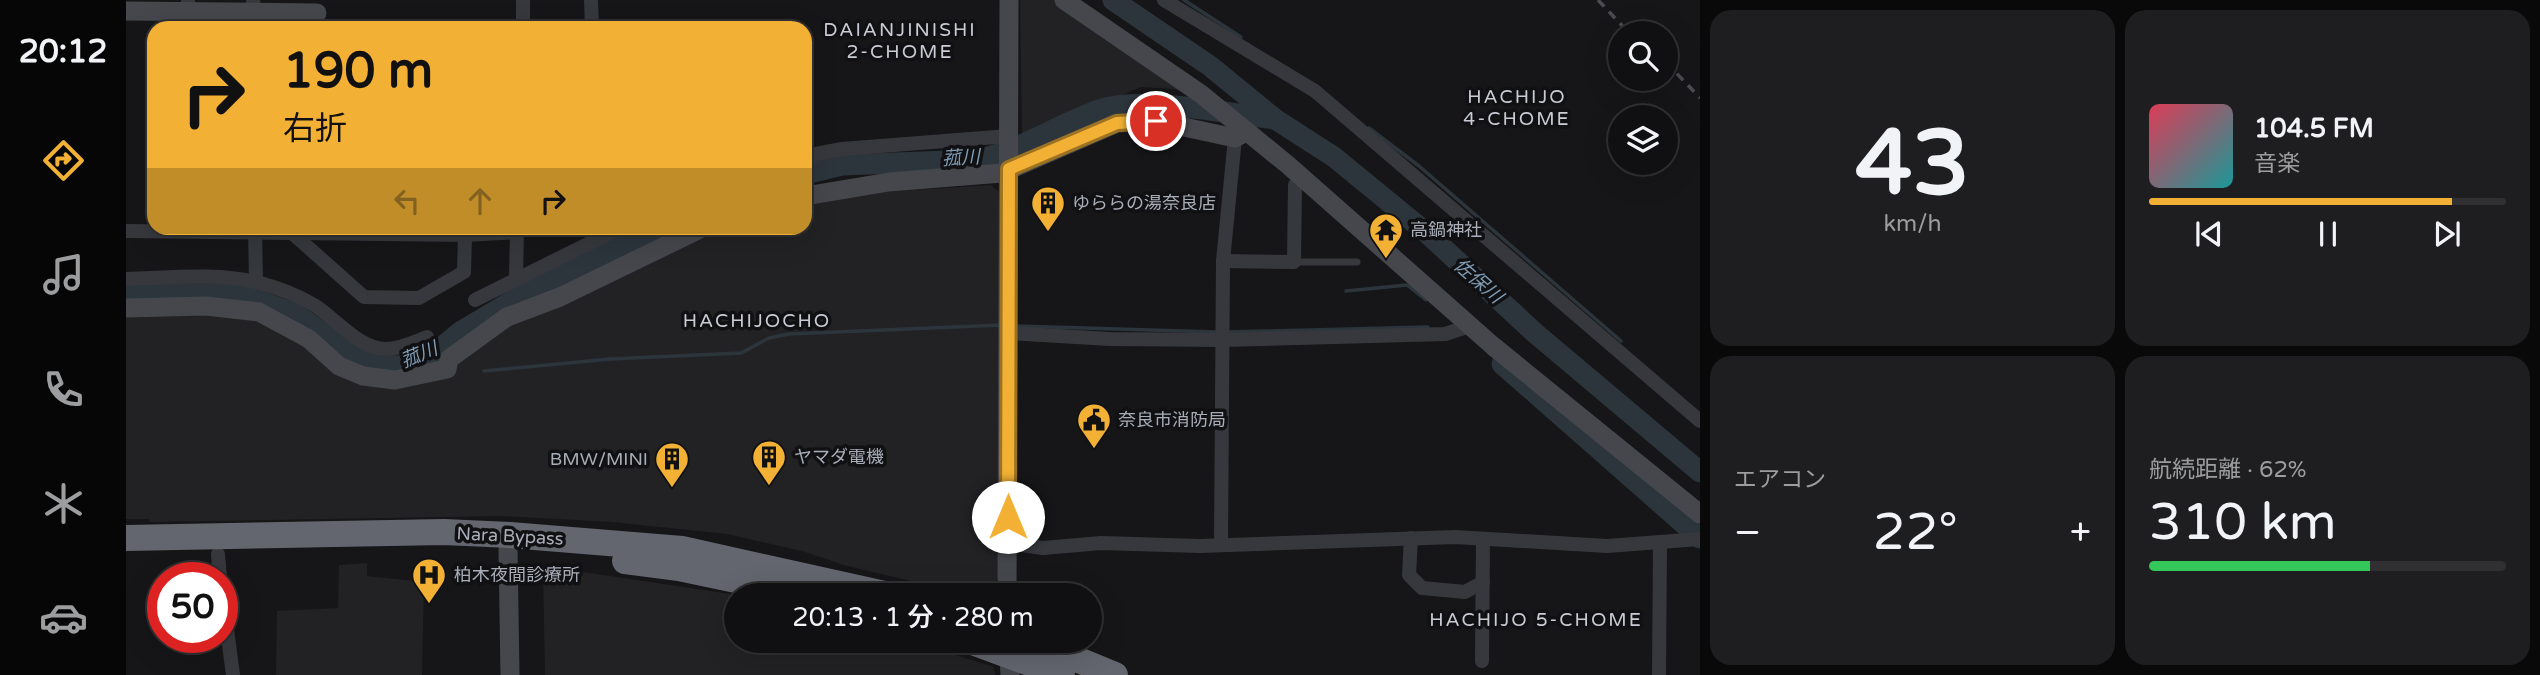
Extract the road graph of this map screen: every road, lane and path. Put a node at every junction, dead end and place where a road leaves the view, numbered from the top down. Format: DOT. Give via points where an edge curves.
graph roads {
  1 [pos="523,0"];
  2 [pos="592,0"];
  3 [pos="1009,0"];
  4 [pos="1064,0"];
  5 [pos="1164,0"];
  6 [pos="126,11"];
  7 [pos="188,13"];
  8 [pos="256,13"];
  9 [pos="317,13"];
  10 [pos="523,21"];
  11 [pos="592,21"];
  12 [pos="1240,135"];
  13 [pos="1009,138"];
  14 [pos="812,155"];
  15 [pos="1009,165"];
  16 [pos="1301,177"];
  17 [pos="812,195"];
  18 [pos="126,231"];
  19 [pos="147,231"];
  20 [pos="255,235"];
  21 [pos="294,235"];
  22 [pos="465,235"];
  23 [pos="517,235"];
  24 [pos="606,235"];
  25 [pos="688,235"];
  26 [pos="1223,261"];
  27 [pos="1294,262"];
  28 [pos="1357,262"];
  29 [pos="126,279"];
  30 [pos="516,279"];
  31 [pos="256,282"];
  32 [pos="475,300"];
  33 [pos="126,308"];
  34 [pos="1470,326"];
  35 [pos="1009,332"];
  36 [pos="427,337"];
  37 [pos="1222,340"];
  38 [pos="1700,421"];
  39 [pos="1700,514"];
  40 [pos="126,538"];
  41 [pos="1411,538"];
  42 [pos="1483,538"];
  43 [pos="1700,539"];
  44 [pos="1660,542"];
  45 [pos="1008,543"];
  46 [pos="1221,544"];
  47 [pos="508,550"];
  48 [pos="126,555"];
  49 [pos="185,562"];
  50 [pos="238,565"];
  51 [pos="1483,582"];
  52 [pos="750,583"];
  53 [pos="835,583"];
  54 [pos="1007,583"];
  55 [pos="230,653"];
  56 [pos="1014,653"];
  57 [pos="1482,661"];
  58 [pos="233,675"];
  59 [pos="510,675"];
  60 [pos="1062,675"];
  61 [pos="1115,675"];
  62 [pos="1659,675"];
  1 -- 10 [label="street"];
  2 -- 11 [label="street"];
  3 -- 13 [label="street"];
  4 -- 12 [label="street" via="1201,94"];
  5 -- 38 [label="street" via="1315,91"];
  6 -- 7 [label="street"];
  7 -- 8 [label="street"];
  8 -- 9 [label="street"];
  12 -- 15 [label="street" via="1156,121 1117,123"];
  12 -- 16 [label="street"];
  12 -- 26 [label="street"];
  13 -- 14 [label="street"];
  13 -- 15 [label="street"];
  15 -- 17 [label="street" via="1002,173 890,182"];
  15 -- 35 [label="street"];
  16 -- 27 [label="street" via="1295,185"];
  16 -- 34 [label="street"];
  18 -- 19 [label="street"];
  20 -- 31 [label="street"];
  21 -- 22 [label="street" via="364,298 419,298 464,272"];
  23 -- 30 [label="street"];
  24 -- 30 [label="street"];
  25 -- 33 [label="street" via="560,298 507,317 449,359 447,369 395,380 363,376 339,366 309,338 259,312 206,306"];
  26 -- 27 [label="street"];
  26 -- 37 [label="street"];
  27 -- 28 [label="lane"];
  29 -- 31 [label="street" via="215,277"];
  30 -- 32 [label="street"];
  31 -- 36 [label="street" via="314,306 374,348 387,350"];
  34 -- 37 [label="street" via="1445,334"];
  34 -- 39 [label="street"];
  35 -- 37 [label="street"];
  35 -- 45 [label="street"];
  37 -- 46 [label="street"];
  40 -- 53 [label="highway, Nara Bypass" via="444,532 510,535 682,549"];
  41 -- 42 [label="street"];
  41 -- 46 [label="street"];
  41 -- 51 [label="street" via="1409,575 1422,588 1465,592"];
  42 -- 44 [label="street" via="1607,546"];
  42 -- 51 [label="street"];
  43 -- 44 [label="street"];
  44 -- 62 [label="street"];
  45 -- 46 [label="street" via="1043,548 1101,543"];
  45 -- 54 [label="street"];
  47 -- 50 [label="highway, Nara Bypass"];
  47 -- 52 [label="highway, Nara Bypass" via="679,568"];
  47 -- 59 [label="street"];
  48 -- 49 [label="highway, Nara Bypass"];
  51 -- 57 [label="street"];
  55 -- 58 [label="street"];
  56 -- 60 [label="highway"];
  56 -- 61 [label="highway"];
}
